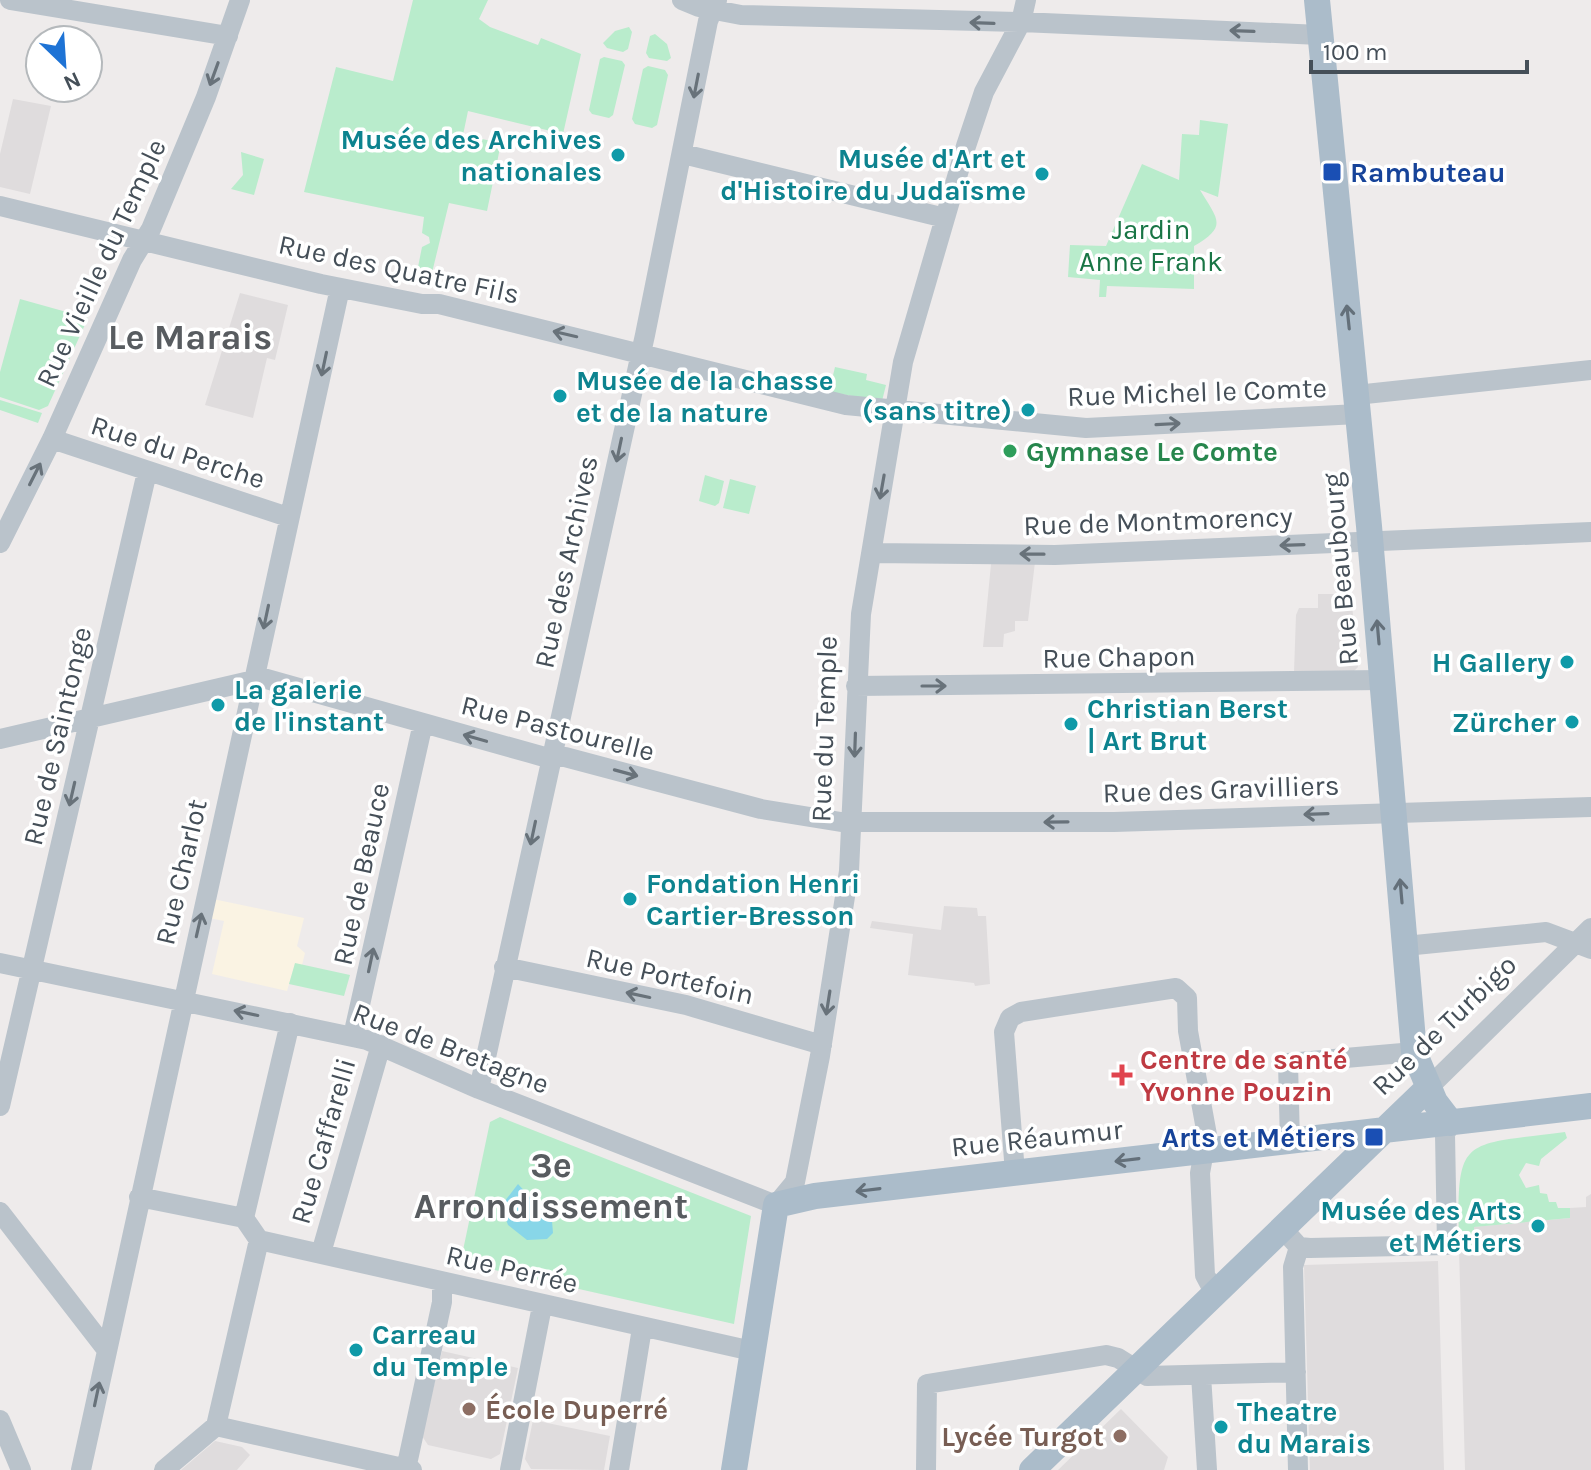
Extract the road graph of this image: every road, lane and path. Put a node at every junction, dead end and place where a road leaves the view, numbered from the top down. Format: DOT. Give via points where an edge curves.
graph roads {
  1 [pos="10,0"];
  2 [pos="240,0"];
  3 [pos="682,0"];
  4 [pos="1026,0"];
  5 [pos="1317,0"];
  6 [pos="715,5"];
  7 [pos="820,8"];
  8 [pos="1021,22"];
  9 [pos="1320,35"];
  10 [pos="228,36"];
  11 [pos="683,154"];
  12 [pos="0,206"];
  13 [pos="945,218"];
  14 [pos="145,240"];
  15 [pos="340,288"];
  16 [pos="641,352"];
  17 [pos="1591,370"];
  18 [pos="1357,404"];
  19 [pos="895,410"];
  20 [pos="52,439"];
  21 [pos="147,472"];
  22 [pos="288,517"];
  23 [pos="1591,532"];
  24 [pos="1370,542"];
  25 [pos="0,543"];
  26 [pos="871,553"];
  27 [pos="252,679"];
  28 [pos="1382,680"];
  29 [pos="856,686"];
  30 [pos="90,718"];
  31 [pos="423,723"];
  32 [pos="0,739"];
  33 [pos="551,757"];
  34 [pos="1591,807"];
  35 [pos="1394,811"];
  36 [pos="853,822"];
  37 [pos="1586,940"];
  38 [pos="1405,946"];
  39 [pos="0,963"];
  40 [pos="504,967"];
  41 [pos="31,970"];
  42 [pos="182,1001"];
  43 [pos="290,1023"];
  44 [pos="353,1036"];
  45 [pos="381,1045"];
  46 [pos="822,1045"];
  47 [pos="1414,1052"];
  48 [pos="1429,1087"];
  49 [pos="479,1089"];
  50 [pos="0,1106"];
  51 [pos="1591,1106"];
  52 [pos="1451,1123"];
  53 [pos="1380,1131"];
  54 [pos="1290,1142"];
  55 [pos="1204,1151"];
  56 [pos="1015,1173"];
  57 [pos="139,1197"];
  58 [pos="776,1205"];
  59 [pos="0,1212"];
  60 [pos="244,1218"];
  61 [pos="1290,1237"];
  62 [pos="259,1240"];
  63 [pos="321,1253"];
  64 [pos="442,1282"];
  65 [pos="1214,1292"];
  66 [pos="542,1306"];
  67 [pos="642,1328"];
  68 [pos="106,1349"];
  69 [pos="752,1351"];
  70 [pos="1135,1368"];
  71 [pos="1296,1372"];
  72 [pos="1201,1375"];
  73 [pos="0,1420"];
  74 [pos="216,1426"];
  75 [pos="21,1470"];
  76 [pos="81,1470"];
  77 [pos="164,1470"];
  78 [pos="407,1470"];
  79 [pos="510,1470"];
  80 [pos="619,1470"];
  81 [pos="734,1470"];
  82 [pos="926,1470"];
  83 [pos="1032,1470"];
  84 [pos="1207,1470"];
  85 [pos="1298,1470"];
  1 -- 10 [label="street"];
  2 -- 10 [label="street, Rue Vieille du Temple"];
  3 -- 6 [label="street"];
  4 -- 8 [label="street, Rue du Temple"];
  5 -- 9 [label="main road, Rue Beaubourg"];
  6 -- 7 [label="street" via="741,15"];
  6 -- 11 [label="street, Rue des Archives, one-way"];
  8 -- 7 [label="street, one-way"];
  9 -- 8 [label="street, one-way"];
  8 -- 13 [label="street, Rue du Temple" via="984,92"];
  18 -- 9 [label="main road, Rue Beaubourg, one-way"];
  10 -- 14 [label="street, Rue Vieille du Temple, one-way"];
  11 -- 13 [label="street"];
  11 -- 16 [label="street, Rue des Archives"];
  12 -- 14 [label="street, Rue des Quatre Fils"];
  13 -- 19 [label="street, Rue du Temple" via="903,362"];
  14 -- 15 [label="street, Rue des Quatre Fils"];
  14 -- 20 [label="street, Rue Vieille du Temple"];
  16 -- 15 [label="street, Rue des Quatre Fils, one-way" via="439,304"];
  15 -- 22 [label="street, Rue Charlot, one-way"];
  16 -- 19 [label="street, Rue des Quatre Fils" via="846,405"];
  16 -- 33 [label="street, Rue des Archives, one-way"];
  17 -- 18 [label="street, Rue Michel le Comte"];
  19 -- 18 [label="street, Rue Michel le Comte, one-way" via="1086,428"];
  18 -- 24 [label="main road, Rue Beaubourg"];
  19 -- 26 [label="street, Rue du Temple, one-way"];
  20 -- 21 [label="street, Rue du Perche"];
  25 -- 20 [label="street, Rue Vieille du Temple, one-way"];
  21 -- 22 [label="street, Rue du Perche"];
  21 -- 30 [label="street, Rue de Saintonge"];
  22 -- 27 [label="street, Rue Charlot, one-way"];
  23 -- 24 [label="street, Rue de Montmorency"];
  24 -- 26 [label="street, Rue de Montmorency, one-way" via="1055,555"];
  28 -- 24 [label="main road, Rue Beaubourg, one-way"];
  26 -- 29 [label="street, Rue du Temple"];
  27 -- 30 [label="street"];
  27 -- 31 [label="street, Rue Pastourelle"];
  42 -- 27 [label="street, Rue Charlot, one-way"];
  29 -- 28 [label="street, Rue Chapon, one-way"];
  28 -- 35 [label="main road, Rue Beaubourg"];
  29 -- 36 [label="street, Rue du Temple, one-way"];
  30 -- 32 [label="street"];
  30 -- 41 [label="street, Rue de Saintonge, one-way"];
  33 -- 31 [label="street, Rue Pastourelle, one-way"];
  44 -- 31 [label="street, Rue de Beauce, one-way"];
  33 -- 36 [label="street, Rue Pastourelle, one-way" via="761,809"];
  33 -- 40 [label="street, Rue des Archives, one-way"];
  34 -- 35 [label="street, Rue des Gravilliers"];
  35 -- 36 [label="street, Rue des Gravilliers, one-way" via="1114,822"];
  38 -- 35 [label="main road, Rue Beaubourg, one-way"];
  36 -- 46 [label="street, Rue du Temple, one-way"];
  37 -- 38 [label="street" via="1546,932"];
  37 -- 48 [label="street, Rue de Turbigo"];
  38 -- 47 [label="main road, Rue Beaubourg"];
  39 -- 41 [label="street, Rue de Bretagne"];
  46 -- 40 [label="street, Rue Portefoin, one-way" via="686,1005"];
  40 -- 49 [label="street, Rue des Archives"];
  41 -- 42 [label="street, Rue de Bretagne"];
  41 -- 50 [label="street, Rue de Saintonge"];
  43 -- 42 [label="street, Rue de Bretagne, one-way"];
  42 -- 57 [label="street, Rue Charlot"];
  43 -- 44 [label="street, Rue de Bretagne"];
  43 -- 60 [label="street"];
  44 -- 45 [label="street, Rue de Bretagne"];
  45 -- 49 [label="street, Rue de Bretagne"];
  45 -- 63 [label="street, Rue Caffarelli"];
  46 -- 58 [label="street, Rue du Temple" via="795,1182"];
  47 -- 48 [label="main road, Rue Beaubourg"];
  47 -- 54 [label="street" via="1288,1063"];
  48 -- 52 [label="main road, Rue Beaubourg"];
  48 -- 53 [label="main road, Rue de Turbigo"];
  49 -- 58 [label="street, Rue de Bretagne"];
  51 -- 52 [label="main road, Rue Réaumur"];
  52 -- 53 [label="main road, Rue Réaumur"];
  52 -- 61 [label="street" via="1445,1134 1447,1245"];
  53 -- 54 [label="main road, Rue Réaumur"];
  53 -- 61 [label="main road, Rue de Turbigo"];
  54 -- 55 [label="main road, Rue Réaumur"];
  55 -- 56 [label="main road, Rue Réaumur, one-way"];
  55 -- 56 [label="street" via="1207,1135 1187,998 1176,988 1010,1018 1004,1032"];
  55 -- 65 [label="street" via="1200,1173 1205,1275"];
  56 -- 58 [label="main road, Rue Réaumur, one-way"];
  57 -- 60 [label="street"];
  57 -- 68 [label="street, Rue Charlot"];
  58 -- 69 [label="main road, Rue du Temple"];
  59 -- 68 [label="street"];
  60 -- 62 [label="street"];
  61 -- 65 [label="main road, Rue de Turbigo"];
  61 -- 71 [label="street"];
  62 -- 63 [label="street, Rue Perrée"];
  62 -- 74 [label="street"];
  63 -- 64 [label="street, Rue Perrée"];
  64 -- 66 [label="street, Rue Perrée"];
  64 -- 78 [label="street"];
  65 -- 70 [label="main road, Rue de Turbigo"];
  66 -- 67 [label="street, Rue Perrée"];
  66 -- 79 [label="street"];
  67 -- 69 [label="street, Rue Perrée"];
  67 -- 80 [label="street"];
  76 -- 68 [label="street, Rue Charlot, one-way"];
  69 -- 81 [label="main road, Rue du Temple"];
  70 -- 72 [label="street" via="1147,1376"];
  70 -- 82 [label="street" via="1106,1355 927,1384"];
  70 -- 83 [label="main road, Rue de Turbigo"];
  71 -- 72 [label="street"];
  71 -- 85 [label="street"];
  72 -- 84 [label="street"];
  73 -- 75 [label="street"];
  74 -- 77 [label="street"];
  74 -- 78 [label="street"];
}
